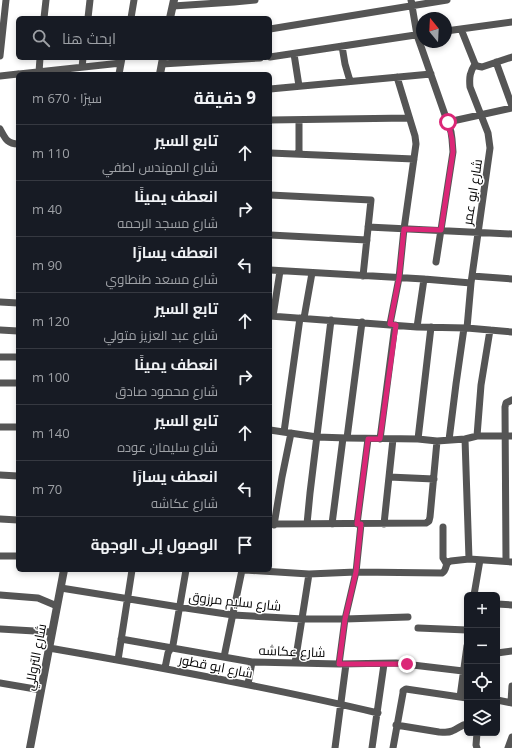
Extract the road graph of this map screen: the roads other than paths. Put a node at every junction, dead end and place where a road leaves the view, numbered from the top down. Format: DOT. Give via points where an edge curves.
graph roads {
  1 [pos="6,0"];
  2 [pos="46,0"];
  3 [pos="90,0"];
  4 [pos="134,0"];
  5 [pos="255,0"];
  6 [pos="447,0"];
  7 [pos="173,3"];
  8 [pos="411,3"];
  9 [pos="44,16"];
  10 [pos="88,16"];
  11 [pos="131,16"];
  12 [pos="170,16"];
  13 [pos="416,22"];
  14 [pos="512,22"];
  15 [pos="272,29"];
  16 [pos="461,29"];
  17 [pos="452,30"];
  18 [pos="416,34"];
  19 [pos="342,46"];
  20 [pos="423,48"];
  21 [pos="294,54"];
  22 [pos="0,56"];
  23 [pos="272,57"];
  24 [pos="512,57"];
  25 [pos="40,60"];
  26 [pos="83,60"];
  27 [pos="121,60"];
  28 [pos="195,60"];
  29 [pos="162,61"];
  30 [pos="496,62"];
  31 [pos="475,64"];
  32 [pos="82,67"];
  33 [pos="39,72"];
  34 [pos="119,72"];
  35 [pos="160,72"];
  36 [pos="16,74"];
  37 [pos="431,74"];
  38 [pos="0,76"];
  39 [pos="398,77"];
  40 [pos="350,81"];
  41 [pos="299,86"];
  42 [pos="272,89"];
  43 [pos="512,107"];
  44 [pos="481,115"];
  45 [pos="409,118"];
  46 [pos="272,120"];
  47 [pos="299,120"];
  48 [pos="448,122"];
  49 [pos="0,129"];
  50 [pos="16,144"];
  51 [pos="272,153"];
  52 [pos="299,153"];
  53 [pos="414,159"];
  54 [pos="272,195"];
  55 [pos="368,227"];
  56 [pos="404,229"];
  57 [pos="441,230"];
  58 [pos="478,232"];
  59 [pos="512,234"];
  60 [pos="272,235"];
  61 [pos="367,240"];
  62 [pos="436,262"];
  63 [pos="272,270"];
  64 [pos="280,271"];
  65 [pos="312,273"];
  66 [pos="363,276"];
  67 [pos="399,278"];
  68 [pos="424,279"];
  69 [pos="512,279"];
  70 [pos="472,280"];
  71 [pos="0,302"];
  72 [pos="16,303"];
  73 [pos="272,311"];
  74 [pos="272,316"];
  75 [pos="302,318"];
  76 [pos="331,320"];
  77 [pos="362,322"];
  78 [pos="393,325"];
  79 [pos="417,327"];
  80 [pos="431,327"];
  81 [pos="466,328"];
  82 [pos="0,330"];
  83 [pos="490,330"];
  84 [pos="16,331"];
  85 [pos="512,332"];
  86 [pos="0,357"];
  87 [pos="16,357"];
  88 [pos="0,383"];
  89 [pos="16,383"];
  90 [pos="512,400"];
  91 [pos="0,427"];
  92 [pos="16,427"];
  93 [pos="272,430"];
  94 [pos="287,433"];
  95 [pos="477,436"];
  96 [pos="509,436"];
  97 [pos="317,437"];
  98 [pos="345,438"];
  99 [pos="368,439"];
  100 [pos="380,439"];
  101 [pos="393,439"];
  102 [pos="418,439"];
  103 [pos="465,439"];
  104 [pos="449,440"];
  105 [pos="437,441"];
  106 [pos="0,475"];
  107 [pos="16,476"];
  108 [pos="389,477"];
  109 [pos="434,479"];
  110 [pos="0,519"];
  111 [pos="16,520"];
  112 [pos="272,524"];
  113 [pos="307,524"];
  114 [pos="332,524"];
  115 [pos="359,524"];
  116 [pos="384,524"];
  117 [pos="443,527"];
  118 [pos="509,532"];
  119 [pos="0,556"];
  120 [pos="16,556"];
  121 [pos="469,559"];
  122 [pos="480,560"];
  123 [pos="509,562"];
  124 [pos="446,564"];
  125 [pos="64,572"];
  126 [pos="132,572"];
  127 [pos="186,572"];
  128 [pos="243,572"];
  129 [pos="272,572"];
  130 [pos="356,572"];
  131 [pos="309,574"];
  132 [pos="61,588"];
  133 [pos="475,592"];
  134 [pos="0,595"];
  135 [pos="127,598"];
  136 [pos="500,604"];
  137 [pos="512,605"];
  138 [pos="57,606"];
  139 [pos="179,607"];
  140 [pos="232,615"];
  141 [pos="408,617"];
  142 [pos="303,619"];
  143 [pos="345,619"];
  144 [pos="418,628"];
  145 [pos="0,629"];
  146 [pos="464,630"];
  147 [pos="52,632"];
  148 [pos="121,639"];
  149 [pos="49,648"];
  150 [pos="172,648"];
  151 [pos="512,651"];
  152 [pos="500,653"];
  153 [pos="224,657"];
  154 [pos="118,660"];
  155 [pos="252,662"];
  156 [pos="295,663"];
  157 [pos="342,664"];
  158 [pos="384,664"];
  159 [pos="165,668"];
  160 [pos="464,671"];
  161 [pos="0,683"];
  162 [pos="248,684"];
  163 [pos="512,686"];
  164 [pos="41,690"];
  165 [pos="463,697"];
  166 [pos="500,700"];
  167 [pos="511,702"];
  168 [pos="341,704"];
  169 [pos="378,713"];
  170 [pos="396,725"];
  171 [pos="464,725"];
  172 [pos="476,736"];
  173 [pos="512,738"];
  174 [pos="30,748"];
  175 [pos="335,748"];
  176 [pos="372,748"];
  177 [pos="393,748"];
  178 [pos="477,748"];
  179 [pos="508,748"];
  1 -- 22 [label="street"];
  2 -- 9 [label="street"];
  3 -- 10 [label="street"];
  4 -- 11 [label="street"];
  5 -- 7 [label="street"];
  6 -- 8 [label="street"];
  7 -- 12 [label="street"];
  8 -- 13 [label="street"];
  8 -- 15 [label="street"];
  14 -- 16 [label="street"];
  16 -- 17 [label="street"];
  16 -- 31 [label="street"];
  18 -- 19 [label="street"];
  19 -- 21 [label="street"];
  19 -- 40 [label="street"];
  20 -- 37 [label="street"];
  21 -- 23 [label="street"];
  21 -- 41 [label="street"];
  24 -- 30 [label="street"];
  25 -- 33 [label="street"];
  26 -- 32 [label="street"];
  27 -- 32 [label="street"];
  27 -- 34 [label="street"];
  28 -- 29 [label="street"];
  29 -- 35 [label="street"];
  30 -- 31 [label="street" via="480,67"];
  30 -- 43 [label="street"];
  31 -- 44 [label="street, شارع ابو عمر" via="469,79"];
  32 -- 33 [label="street"];
  36 -- 38 [label="street"];
  37 -- 39 [label="street"];
  37 -- 48 [label="street"];
  39 -- 40 [label="street"];
  39 -- 45 [label="street"];
  40 -- 41 [label="street"];
  41 -- 42 [label="street"];
  43 -- 44 [label="street"];
  44 -- 48 [label="street"];
  44 -- 58 [label="street, شارع ابو عمر" via="488,133 490,148"];
  45 -- 47 [label="street"];
  45 -- 53 [label="street" via="416,140"];
  46 -- 47 [label="street"];
  47 -- 52 [label="street"];
  48 -- 57 [label="street" via="453,152"];
  49 -- 50 [label="street" via="7,141"];
  51 -- 52 [label="street"];
  52 -- 53 [label="street"];
  53 -- 56 [label="street"];
  54 -- 55 [label="street" via="371,200"];
  55 -- 56 [label="street"];
  55 -- 61 [label="street"];
  56 -- 57 [label="street"];
  56 -- 67 [label="street"];
  57 -- 58 [label="street"];
  57 -- 62 [label="street"];
  58 -- 59 [label="street"];
  58 -- 70 [label="street, شارع ابو عمر"];
  60 -- 61 [label="street"];
  61 -- 66 [label="street"];
  63 -- 64 [label="street"];
  64 -- 65 [label="street"];
  64 -- 73 [label="street"];
  65 -- 66 [label="street"];
  65 -- 75 [label="street"];
  66 -- 67 [label="street"];
  67 -- 68 [label="street"];
  67 -- 78 [label="street"];
  68 -- 70 [label="street"];
  68 -- 79 [label="street"];
  69 -- 70 [label="street"];
  70 -- 81 [label="street, شارع ابو عمر"];
  71 -- 72 [label="street"];
  74 -- 75 [label="street"];
  75 -- 76 [label="street"];
  75 -- 94 [label="street"];
  76 -- 77 [label="street"];
  76 -- 97 [label="street"];
  77 -- 78 [label="street"];
  77 -- 98 [label="street"];
  78 -- 79 [label="street"];
  78 -- 100 [label="street"];
  79 -- 80 [label="street"];
  80 -- 81 [label="street"];
  80 -- 102 [label="street"];
  81 -- 83 [label="street"];
  81 -- 104 [label="street, شارع ابو عمر"];
  82 -- 84 [label="street"];
  83 -- 85 [label="street"];
  83 -- 95 [label="street" via="481,385"];
  86 -- 87 [label="street"];
  88 -- 89 [label="street"];
  90 -- 96 [label="street" via="505,405"];
  91 -- 92 [label="street"];
  93 -- 94 [label="street"];
  94 -- 97 [label="street"];
  94 -- 112 [label="street" via="282,477"];
  95 -- 96 [label="street"];
  95 -- 103 [label="street"];
  96 -- 118 [label="street"];
  97 -- 98 [label="street"];
  97 -- 113 [label="street"];
  98 -- 99 [label="street"];
  98 -- 114 [label="street"];
  99 -- 100 [label="street"];
  99 -- 115 [label="street"];
  100 -- 101 [label="street"];
  101 -- 102 [label="street"];
  101 -- 108 [label="street"];
  102 -- 105 [label="street"];
  103 -- 104 [label="street"];
  103 -- 121 [label="street"];
  104 -- 105 [label="street"];
  105 -- 109 [label="street"];
  106 -- 107 [label="street"];
  108 -- 109 [label="street"];
  108 -- 116 [label="street"];
  109 -- 116 [label="street" via="429,521 422,524"];
  110 -- 111 [label="street"];
  112 -- 113 [label="street"];
  113 -- 114 [label="street"];
  114 -- 115 [label="street"];
  115 -- 116 [label="street"];
  115 -- 130 [label="street"];
  117 -- 124 [label="street" via="443,558"];
  118 -- 123 [label="street"];
  119 -- 120 [label="street"];
  121 -- 122 [label="street"];
  121 -- 124 [label="street"];
  122 -- 123 [label="street"];
  122 -- 133 [label="street"];
  124 -- 130 [label="street" via="445,572 442,573"];
  125 -- 132 [label="street, شارع التروللي"];
  126 -- 135 [label="street"];
  127 -- 139 [label="street"];
  128 -- 140 [label="street"];
  129 -- 131 [label="street"];
  130 -- 131 [label="street"];
  130 -- 143 [label="street"];
  131 -- 142 [label="street"];
  132 -- 135 [label="street, شارع سليم مرزوق"];
  132 -- 138 [label="street, شارع التروللي"];
  134 -- 138 [label="street" via="38,598"];
  135 -- 139 [label="street, شارع سليم مرزوق"];
  135 -- 148 [label="street"];
  136 -- 137 [label="street"];
  138 -- 147 [label="street, شارع التروللي"];
  139 -- 140 [label="street, شارع سليم مرزوق"];
  139 -- 150 [label="street"];
  140 -- 142 [label="street, شارع سليم مرزوق"];
  140 -- 153 [label="street"];
  141 -- 143 [label="street, شارع سليم مرزوق"];
  142 -- 143 [label="street, شارع سليم مرزوق"];
  142 -- 156 [label="street"];
  143 -- 157 [label="street"];
  144 -- 146 [label="street"];
  145 -- 147 [label="street"];
  147 -- 149 [label="street, شارع التروللي"];
  148 -- 150 [label="street, شارع عكاشه"];
  148 -- 154 [label="street"];
  149 -- 154 [label="street, شارع ابو قطور"];
  149 -- 164 [label="street, شارع التروللي"];
  150 -- 153 [label="street, شارع عكاشه"];
  150 -- 159 [label="street" via="168,653"];
  151 -- 152 [label="street"];
  153 -- 155 [label="street, شارع عكاشه"];
  154 -- 159 [label="street, شارع ابو قطور"];
  155 -- 156 [label="street, شارع عكاشه"];
  155 -- 162 [label="street"];
  156 -- 157 [label="street, شارع عكاشه"];
  157 -- 158 [label="street, شارع عكاشه"];
  157 -- 168 [label="street"];
  158 -- 160 [label="street, شارع عكاشه" via="407,664"];
  158 -- 169 [label="street"];
  159 -- 162 [label="street, شارع ابو قطور"];
  160 -- 165 [label="street"];
  161 -- 164 [label="street"];
  162 -- 168 [label="street, شارع ابو قطور"];
  163 -- 167 [label="street"];
  164 -- 174 [label="street, شارع التروللي"];
  165 -- 170 [label="street" via="406,689"];
  166 -- 167 [label="street"];
  168 -- 169 [label="street, شارع ابو قطور"];
  168 -- 175 [label="street"];
  169 -- 176 [label="street"];
  170 -- 171 [label="street" via="446,732"];
  170 -- 177 [label="street"];
  172 -- 178 [label="street"];
  173 -- 179 [label="street"];
}
